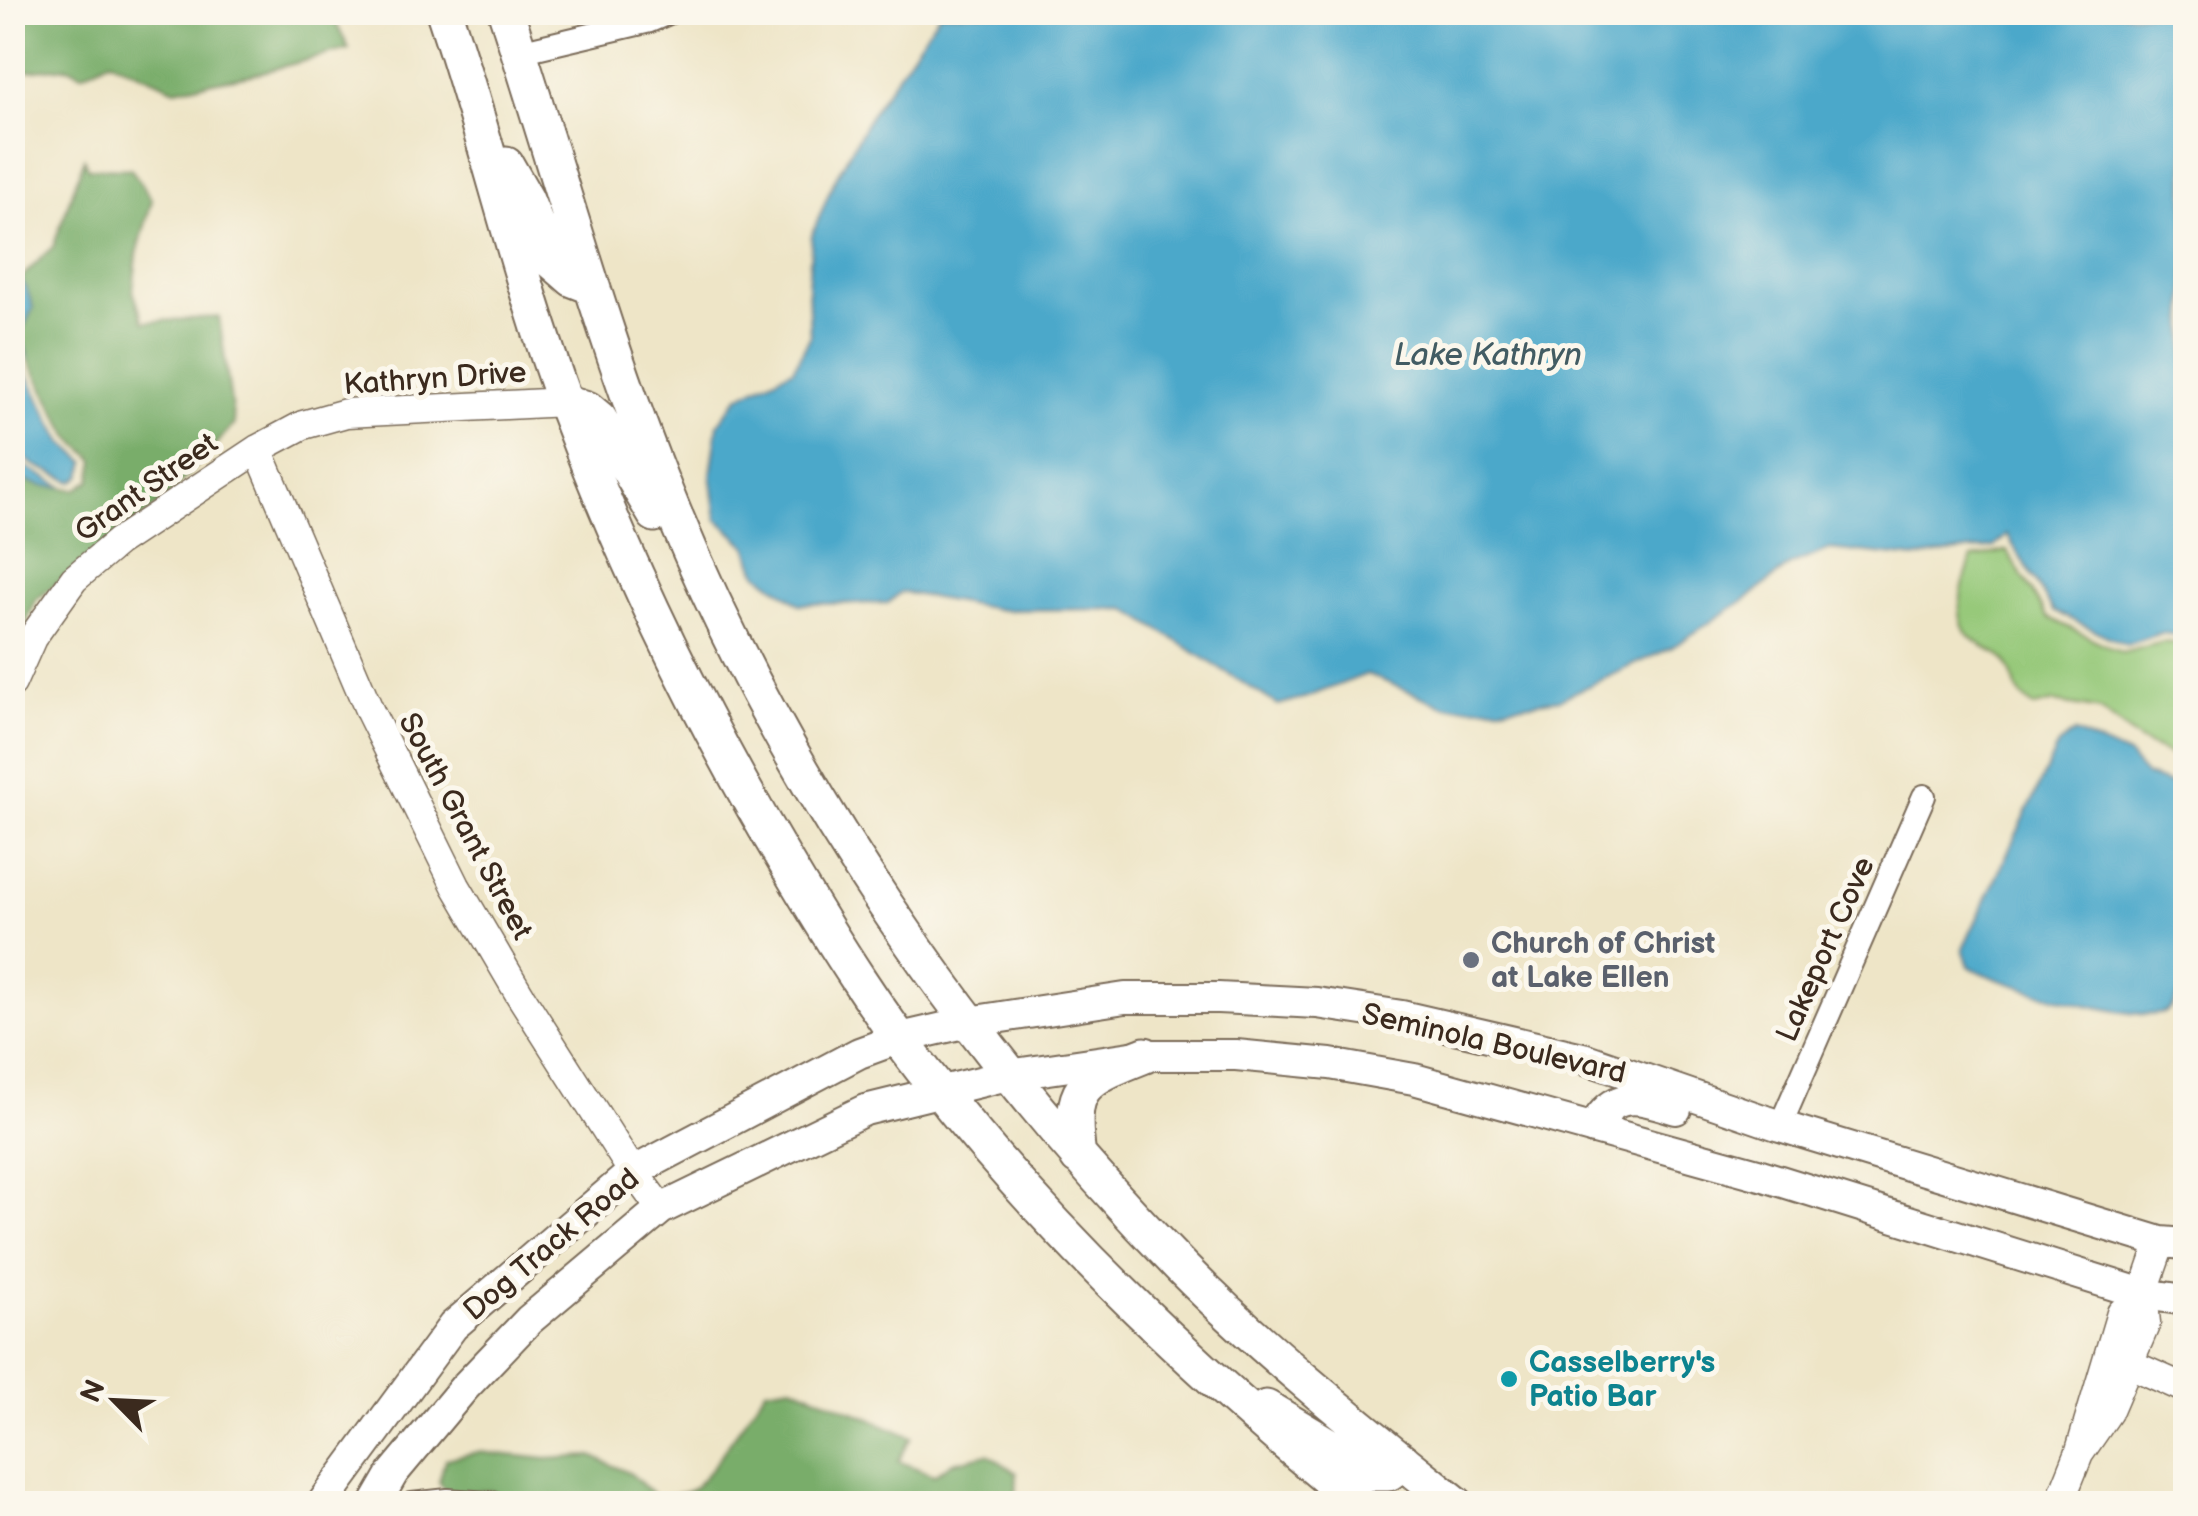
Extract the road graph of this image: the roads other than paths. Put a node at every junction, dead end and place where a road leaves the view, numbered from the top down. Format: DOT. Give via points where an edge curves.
graph roads {
  1 [pos="444,12"];
  2 [pos="491,12"];
  3 [pos="506,12"];
  4 [pos="671,12"];
  5 [pos="519,52"];
  6 [pos="474,107"];
  7 [pos="591,286"];
  8 [pos="564,402"];
  9 [pos="258,450"];
  10 [pos="706,583"];
  11 [pos="12,683"];
  12 [pos="1924,796"];
  13 [pos="969,1022"];
  14 [pos="900,1038"];
  15 [pos="1145,1055"];
  16 [pos="1008,1075"];
  17 [pos="938,1090"];
  18 [pos="1780,1126"];
  19 [pos="1594,1129"];
  20 [pos="1078,1157"];
  21 [pos="634,1172"];
  22 [pos="661,1209"];
  23 [pos="2173,1243"];
  24 [pos="2143,1294"];
  25 [pos="2186,1300"];
  26 [pos="2130,1364"];
  27 [pos="1208,1376"];
  28 [pos="2186,1388"];
  29 [pos="2078,1454"];
  30 [pos="1404,1462"];
  31 [pos="322,1504"];
  32 [pos="375,1504"];
  33 [pos="412,1504"];
  34 [pos="500,1504"];
  35 [pos="1358,1504"];
  36 [pos="1456,1504"];
  37 [pos="2059,1504"];
  1 -- 6 [label="main road"];
  2 -- 5 [label="main road"];
  3 -- 5 [label="main road"];
  4 -- 5 [label="street"];
  5 -- 7 [label="main road"];
  6 -- 7 [label="main road" via="550,259"];
  6 -- 8 [label="main road"];
  7 -- 10 [label="main road" via="624,388"];
  8 -- 9 [label="street, Kathryn Drive" via="346,413 303,425"];
  8 -- 10 [label="main road" via="586,409 610,434 647,504"];
  8 -- 14 [label="main road" via="648,606 724,757 822,923"];
  9 -- 11 [label="street, Grant Street" via="118,542 74,579 32,638"];
  9 -- 21 [label="street, South Grant Street" via="370,712 456,886"];
  10 -- 13 [label="main road" via="816,796"];
  12 -- 18 [label="street, Lakeport Cove"];
  13 -- 14 [label="main road, Seminola Boulevard"];
  13 -- 16 [label="main road"];
  13 -- 18 [label="main road, Seminola Boulevard" via="1125,998 1316,1003 1583,1058"];
  14 -- 17 [label="main road"];
  14 -- 21 [label="main road, Dog Track Road" via="852,1055"];
  15 -- 16 [label="main road, Seminola Boulevard"];
  15 -- 19 [label="main road, Seminola Boulevard" via="1330,1064 1414,1079"];
  15 -- 20 [label="main road" via="1093,1076 1080,1095 1073,1122"];
  16 -- 17 [label="main road, Seminola Boulevard"];
  16 -- 20 [label="main road"];
  17 -- 22 [label="main road, Dog Track Road" via="865,1110"];
  17 -- 27 [label="main road" via="1054,1222"];
  18 -- 19 [label="main road" via="1745,1130 1634,1098 1605,1110"];
  18 -- 23 [label="main road, Seminola Boulevard"];
  19 -- 24 [label="main road, Seminola Boulevard"];
  20 -- 30 [label="main road" via="1250,1332"];
  21 -- 22 [label="street, South Grant Street"];
  21 -- 31 [label="main road, Dog Track Road" via="453,1326"];
  22 -- 32 [label="main road, Dog Track Road" via="529,1320 452,1402"];
  23 -- 24 [label="street"];
  24 -- 25 [label="main road, Seminola Boulevard"];
  24 -- 26 [label="street" via="2146,1323"];
  24 -- 29 [label="street" via="2121,1313"];
  26 -- 28 [label="street"];
  26 -- 29 [label="street"];
  27 -- 30 [label="main road" via="1364,1469 1388,1473"];
  27 -- 35 [label="main road"];
  29 -- 37 [label="street"];
  30 -- 36 [label="main road"];
  33 -- 34 [label="street"];
}
